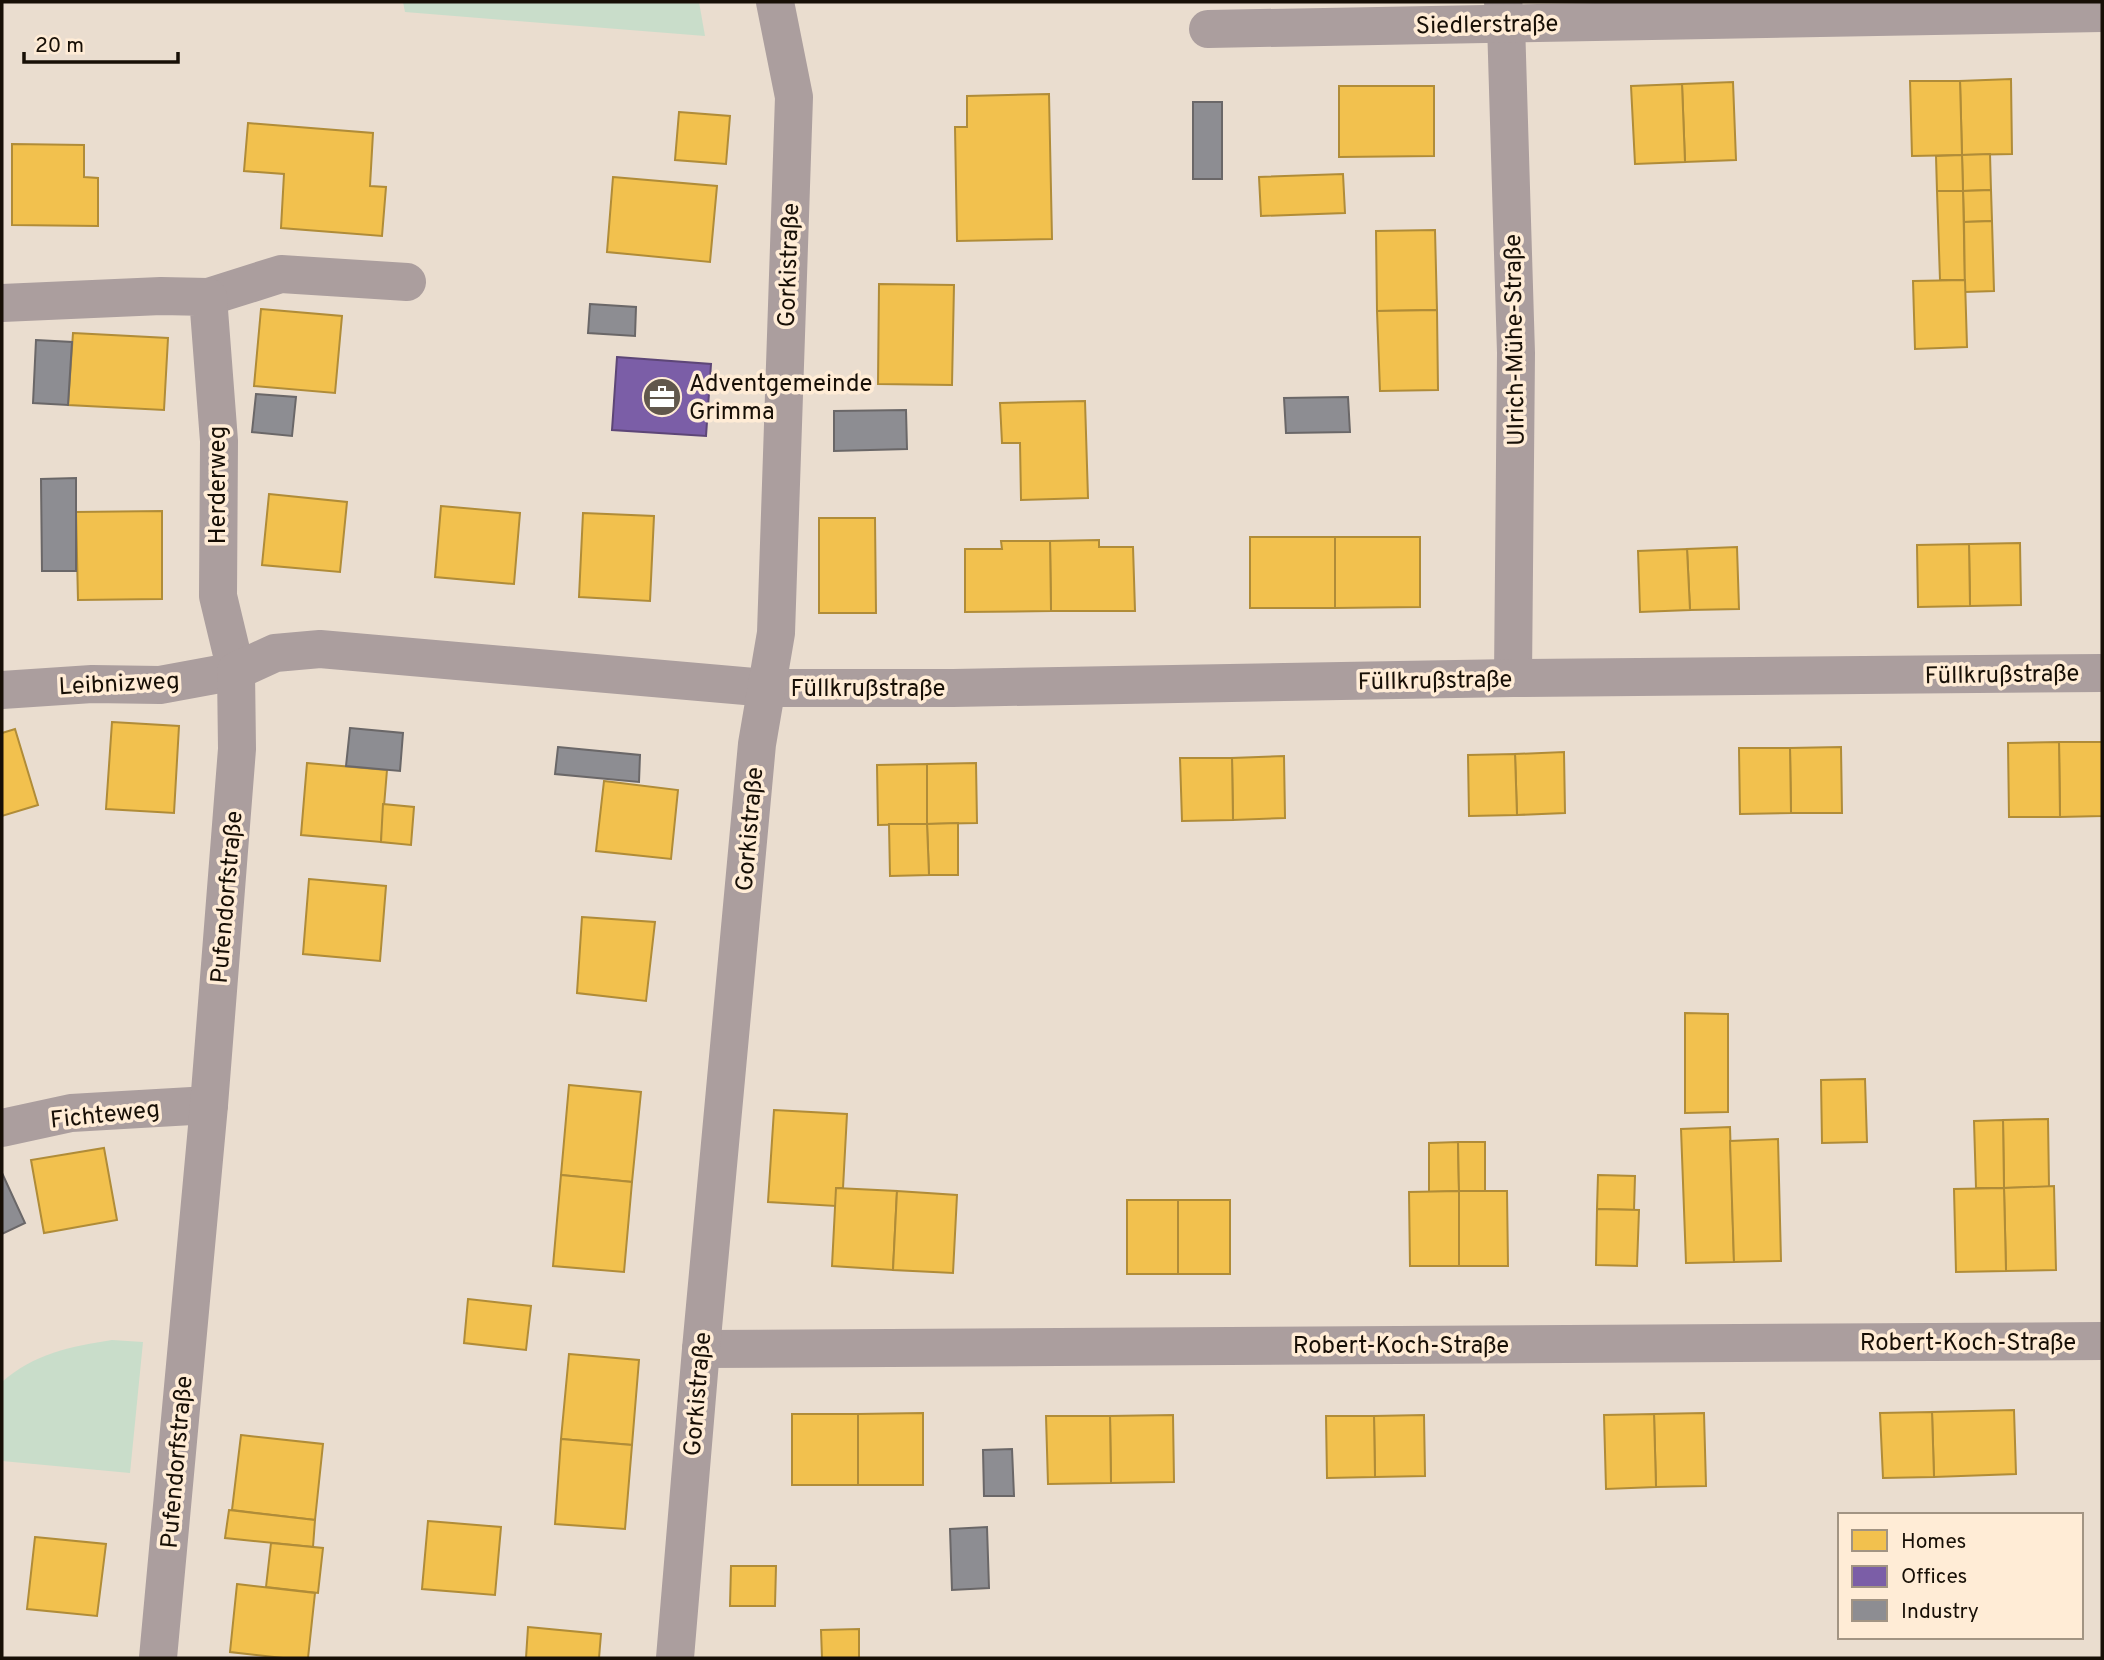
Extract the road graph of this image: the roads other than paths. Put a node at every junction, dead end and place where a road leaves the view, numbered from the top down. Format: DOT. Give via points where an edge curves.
graph roads {
  1 [pos="775,2"];
  2 [pos="1505,13"];
  3 [pos="2102,13"];
  4 [pos="1208,29"];
  5 [pos="407,282"];
  6 [pos="208,297"];
  7 [pos="2,303"];
  8 [pos="236,671"];
  9 [pos="2102,673"];
  10 [pos="1513,678"];
  11 [pos="767,688"];
  12 [pos="2,690"];
  13 [pos="209,1105"];
  14 [pos="2,1128"];
  15 [pos="2102,1341"];
  16 [pos="701,1349"];
  17 [pos="158,1658"];
  18 [pos="675,1658"];
  1 -- 11 [label="street, Gorkistraße" via="794,97 776,632"];
  2 -- 3 [label="street, Siedlerstraße"];
  2 -- 4 [label="street, Siedlerstraße"];
  2 -- 10 [label="street, Ulrich-Mühe-Straße" via="1516,353"];
  5 -- 6 [label="street" via="281,274"];
  6 -- 7 [label="street"];
  6 -- 8 [label="street, Herderweg" via="219,441 218,596"];
  8 -- 11 [label="street" via="275,653 320,649"];
  8 -- 12 [label="street, Leibnizweg" via="160,685"];
  8 -- 13 [label="street, Pufendorfstraße" via="237,749"];
  9 -- 10 [label="street, Füllkrußstraße"];
  10 -- 11 [label="street, Füllkrußstraße"];
  11 -- 16 [label="street, Gorkistraße" via="757,744"];
  13 -- 14 [label="street, Fichteweg" via="71,1113"];
  13 -- 17 [label="street, Pufendorfstraße"];
  15 -- 16 [label="street, Robert-Koch-Straße"];
  16 -- 18 [label="street, Gorkistraße"];
}
